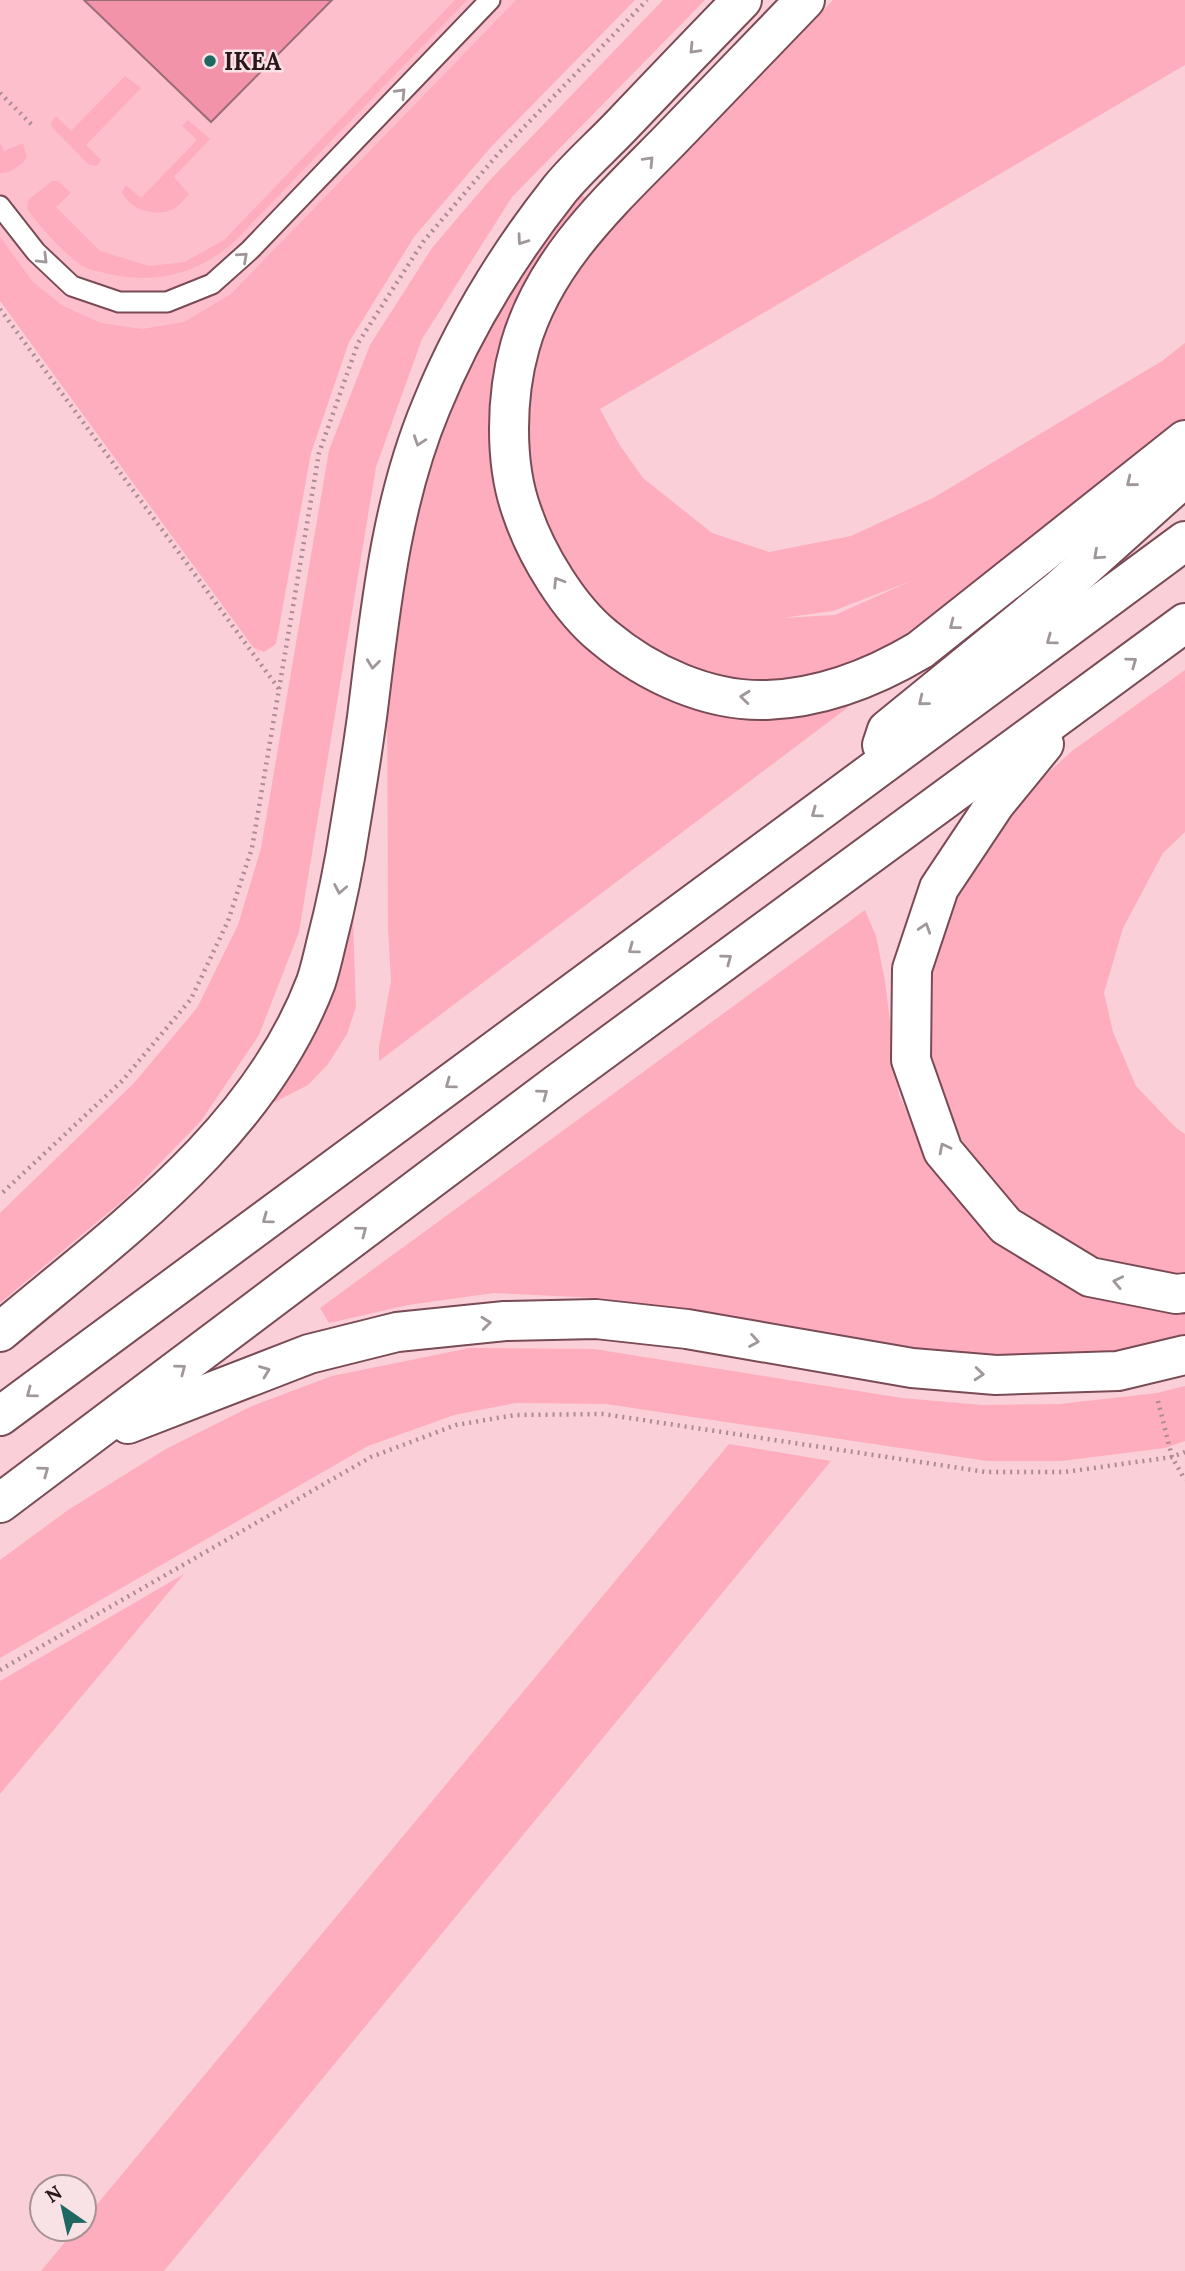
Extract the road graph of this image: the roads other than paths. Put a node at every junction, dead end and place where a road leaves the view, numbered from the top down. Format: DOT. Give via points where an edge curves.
graph roads {
  1 [pos="490,0"];
  2 [pos="742,0"];
  3 [pos="805,0"];
  4 [pos="0,206"];
  5 [pos="1185,440"];
  6 [pos="1185,477"];
  7 [pos="1185,541"];
  8 [pos="1185,623"];
  9 [pos="1079,701"];
  10 [pos="871,773"];
  11 [pos="1185,1293"];
  12 [pos="0,1332"];
  13 [pos="1185,1355"];
  14 [pos="0,1416"];
  15 [pos="87,1439"];
  16 [pos="0,1503"];
  4 -- 1 [label="lane, one-way" via="36,252 72,286 120,302 167,302 212,284"];
  2 -- 12 [label="highway, one-way" via="563,185 489,289 435,397 395,524 340,893 316,981 296,1025 269,1073 213,1144 139,1216"];
  5 -- 3 [label="highway, one-way" via="920,650 893,666 825,692 766,700 683,684 650,669 603,637 582,615 541,554 521,511 509,427 512,377 520,344 539,296 601,210"];
  6 -- 10 [label="highway, one-way" via="1060,589 887,730"];
  7 -- 10 [label="highway, one-way"];
  9 -- 8 [label="highway, one-way"];
  11 -- 9 [label="highway, one-way" via="1090,1277 1006,1226 943,1151 911,1059 912,970 939,888 995,804"];
  15 -- 9 [label="highway, one-way" via="557,1084"];
  10 -- 14 [label="highway, one-way"];
  15 -- 13 [label="highway, one-way" via="309,1354 397,1332 505,1321 596,1319 687,1329 912,1368 996,1375 1118,1371"];
  16 -- 15 [label="highway, one-way"];
}
